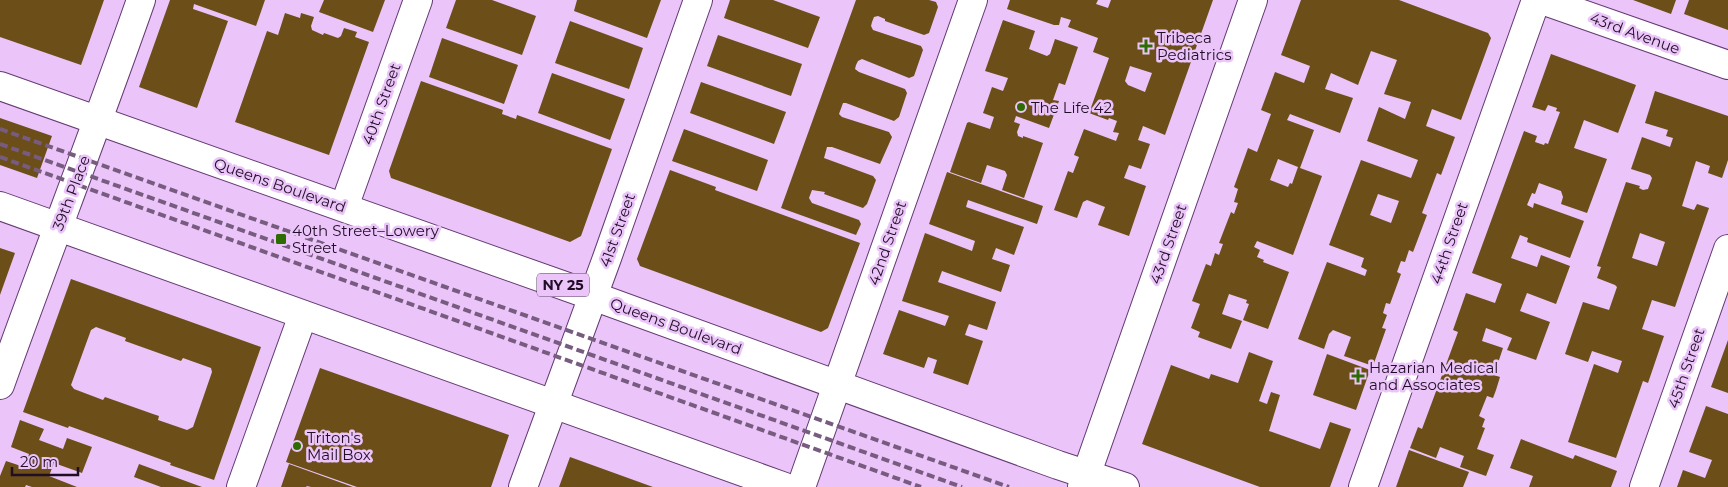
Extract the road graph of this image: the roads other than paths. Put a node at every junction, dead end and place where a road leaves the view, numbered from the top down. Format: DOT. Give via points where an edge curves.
graph roads {
  1 [pos="140,0"];
  2 [pos="418,0"];
  3 [pos="698,0"];
  4 [pos="973,0"];
  5 [pos="1254,0"];
  6 [pos="1536,0"];
  7 [pos="1542,0"];
  8 [pos="1728,65"];
  9 [pos="0,86"];
  10 [pos="98,121"];
  11 [pos="0,206"];
  12 [pos="344,207"];
  13 [pos="57,227"];
  14 [pos="1728,249"];
  15 [pos="593,296"];
  16 [pos="303,315"];
  17 [pos="0,385"];
  18 [pos="837,385"];
  19 [pos="553,404"];
  20 [pos="1084,480"];
  21 [pos="241,487"];
  22 [pos="523,487"];
  23 [pos="785,487"];
  24 [pos="801,487"];
  25 [pos="1125,487"];
  26 [pos="1363,487"];
  27 [pos="1644,487"];
  1 -- 10 [label="street, 39th Place"];
  2 -- 12 [label="street, 40th Street"];
  3 -- 15 [label="street, 41st Street"];
  4 -- 18 [label="street, 42nd Street"];
  5 -- 20 [label="street, 43rd Street"];
  6 -- 26 [label="street, 44th Street"];
  7 -- 8 [label="street, 43rd Avenue"];
  9 -- 10 [label="street, Queens Boulevard / NY 25"];
  10 -- 12 [label="street, Queens Boulevard / NY 25"];
  10 -- 13 [label="street, 39th Place"];
  11 -- 13 [label="street"];
  12 -- 15 [label="street, Queens Boulevard / NY 25"];
  13 -- 16 [label="street"];
  13 -- 17 [label="street, 39th Place"];
  14 -- 27 [label="street, 45th Street"];
  15 -- 18 [label="street, Queens Boulevard / NY 25"];
  15 -- 19 [label="street, 41st Street"];
  16 -- 19 [label="street"];
  16 -- 21 [label="street"];
  18 -- 20 [label="street, Queens Boulevard / NY 25" via="1058,465"];
  18 -- 24 [label="street, 42nd Street"];
  19 -- 22 [label="street, 41st Street"];
  19 -- 23 [label="street"];
  20 -- 25 [label="street, Queens Boulevard / NY 25"];
}
